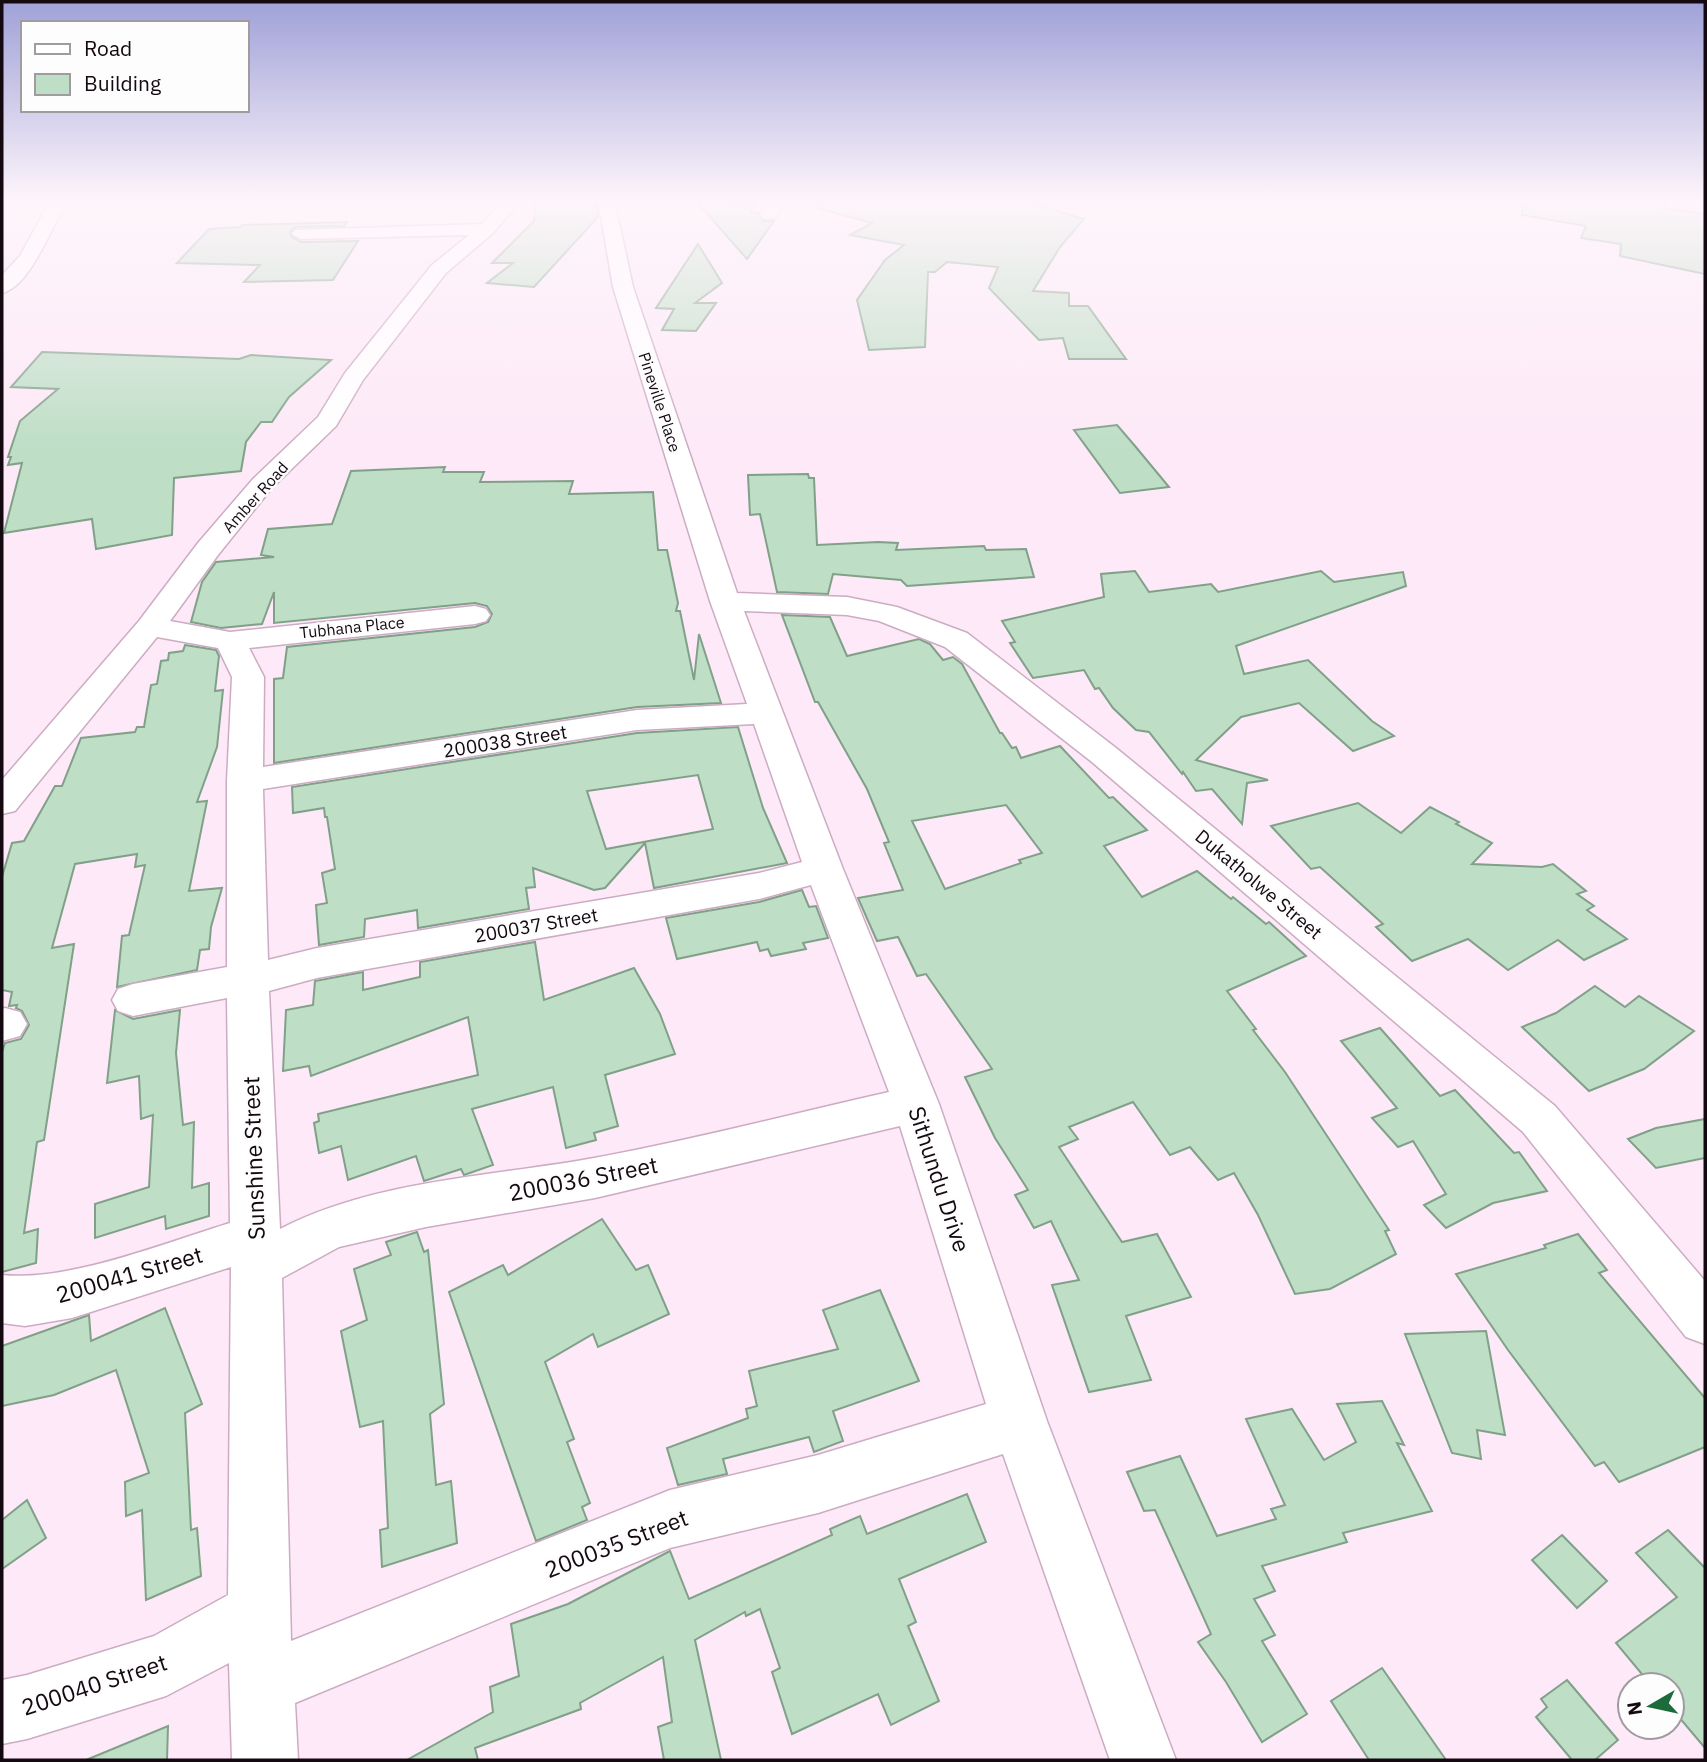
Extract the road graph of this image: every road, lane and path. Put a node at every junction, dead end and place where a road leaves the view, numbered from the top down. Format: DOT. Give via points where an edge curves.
graph roads {
  1 [pos="429,281"];
  2 [pos="622,281"];
  3 [pos="725,601"];
  4 [pos="475,615"];
  5 [pos="150,627"];
  6 [pos="230,641"];
  7 [pos="766,713"];
  8 [pos="245,781"];
  9 [pos="2,803"];
  10 [pos="824,869"];
  11 [pos="248,981"];
  12 [pos="133,999"];
  13 [pos="916,1104"];
  14 [pos="256,1252"];
  15 [pos="2,1299"];
  16 [pos="1705,1320"];
  17 [pos="1019,1421"];
  18 [pos="259,1612"];
  19 [pos="264,1684"];
  20 [pos="2,1712"];
  21 [pos="265,1760"];
  22 [pos="1143,1760"];
  1 -- 5 [label="street, Amber Road" via="353,378 328,421 262,484"];
  2 -- 3 [label="street, Pineville Place"];
  3 -- 7 [label="street, Sithundu Drive"];
  3 -- 16 [label="street, Dukatholwe Street" via="848,606 886,613 956,640 1104,755 1539,1119"];
  4 -- 6 [label="street, Tubhana Place"];
  5 -- 6 [label="street"];
  5 -- 9 [label="street, Amber Road"];
  6 -- 8 [label="street, Sunshine Street" via="248,677"];
  7 -- 8 [label="street, 200038 Street" via="637,720"];
  7 -- 10 [label="street, Sithundu Drive"];
  8 -- 11 [label="street, Sunshine Street"];
  10 -- 11 [label="street, 200037 Street" via="759,886 317,963"];
  10 -- 13 [label="street, Sithundu Drive"];
  11 -- 12 [label="street, 200037 Street"];
  11 -- 14 [label="street, Sunshine Street"];
  13 -- 14 [label="street, 200036 Street" via="595,1178 426,1206 329,1228"];
  13 -- 17 [label="street, Sithundu Drive"];
  14 -- 15 [label="street, 200041 Street" via="72,1294 25,1302"];
  14 -- 18 [label="street, Sunshine Street"];
  17 -- 19 [label="street, 200035 Street" via="818,1484 670,1519"];
  17 -- 22 [label="street, Sithundu Drive"];
  18 -- 19 [label="street, Sunshine Street"];
  18 -- 20 [label="street, 200040 Street" via="166,1664"];
  19 -- 21 [label="street, Sunshine Street"];
}
